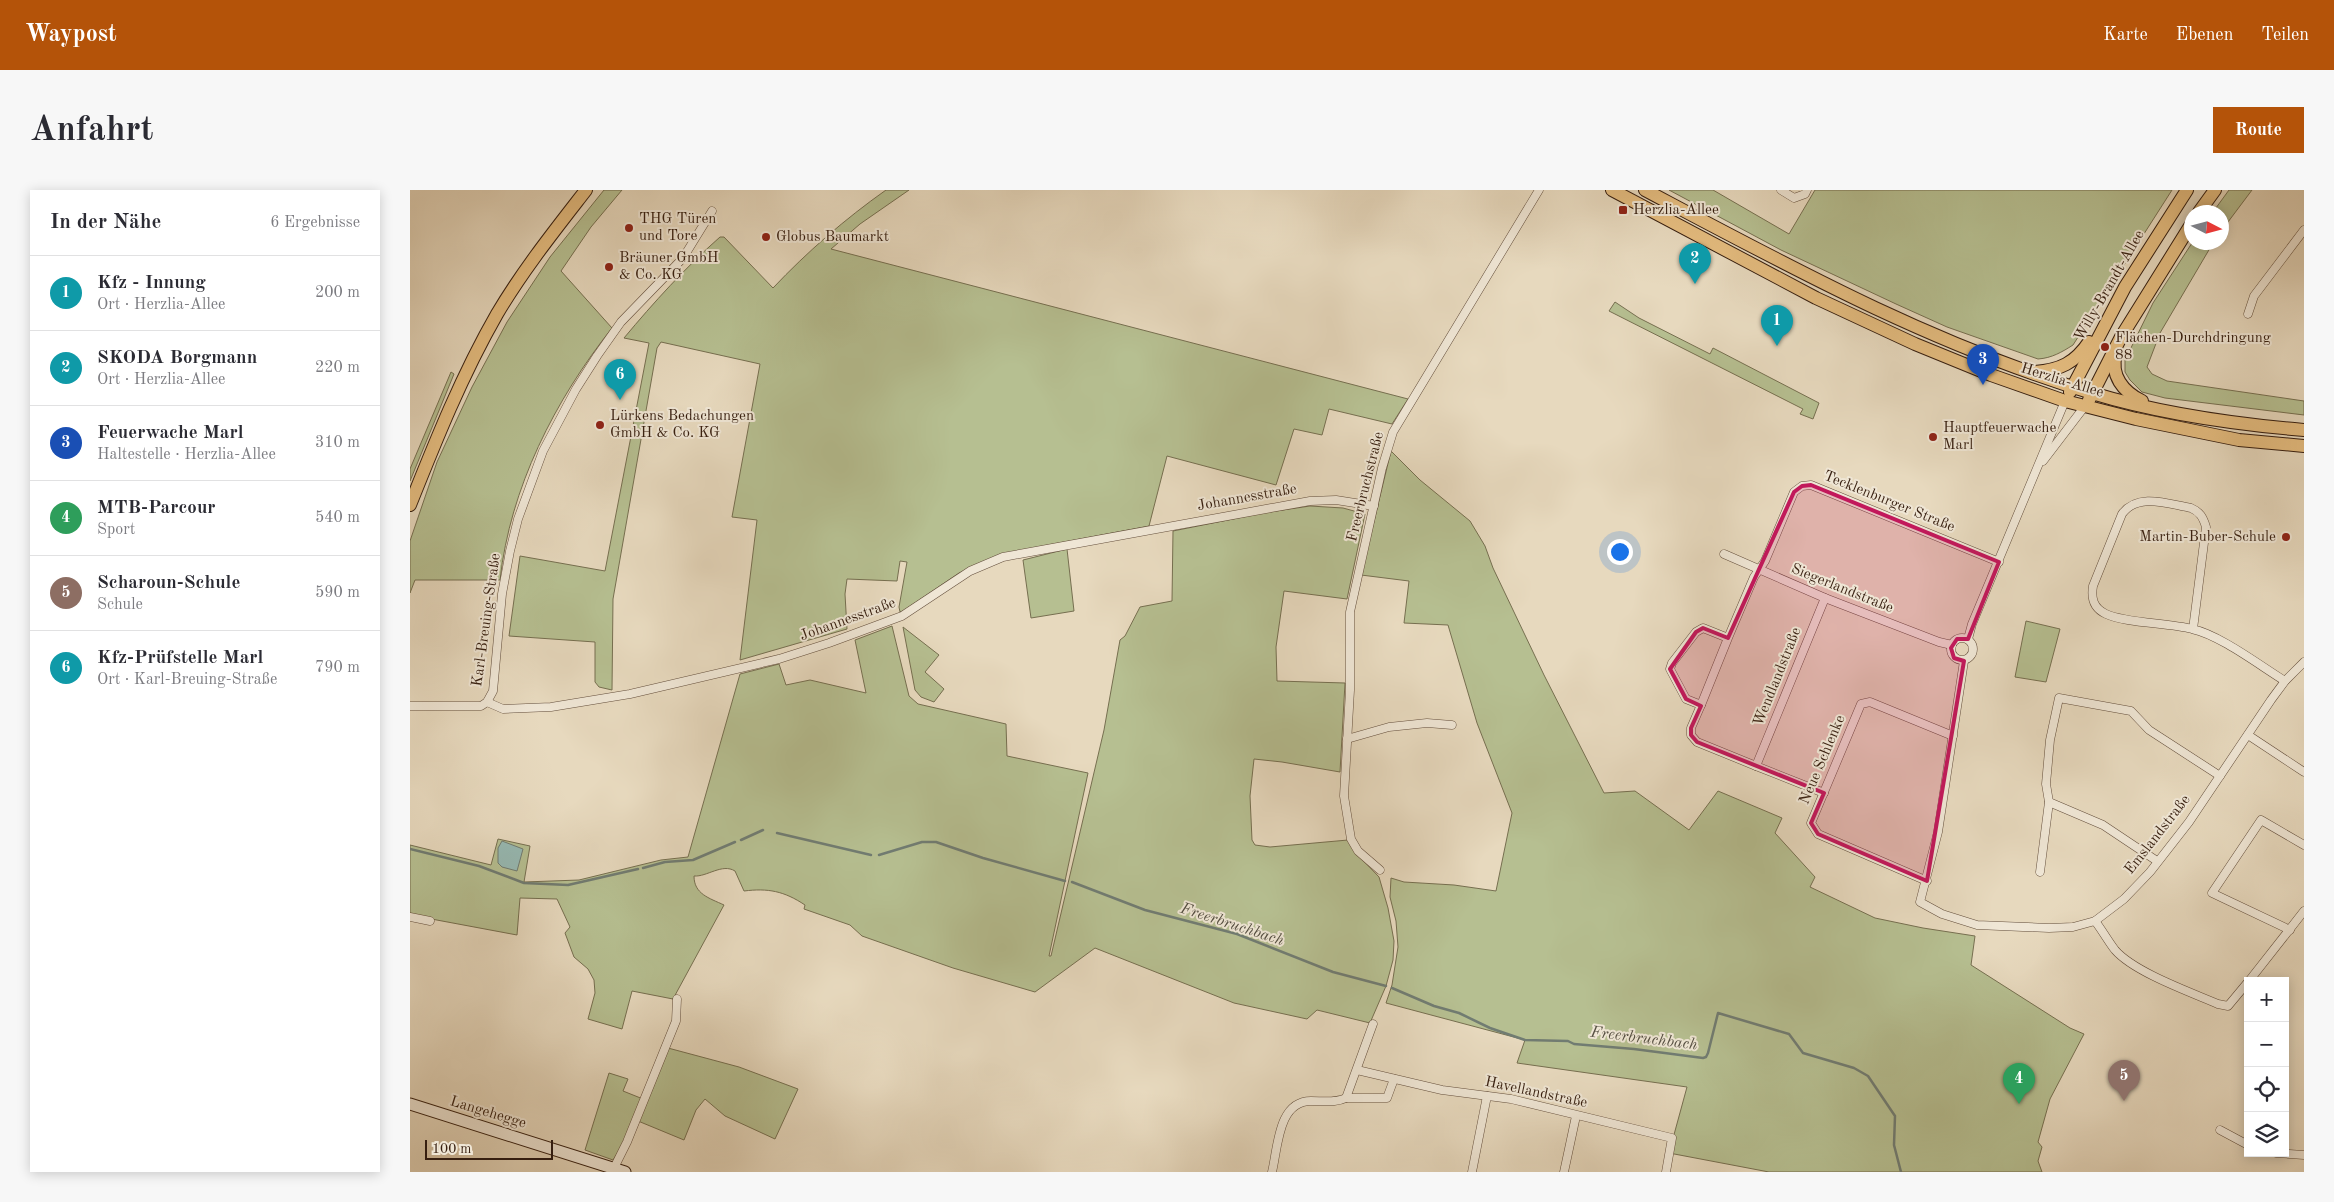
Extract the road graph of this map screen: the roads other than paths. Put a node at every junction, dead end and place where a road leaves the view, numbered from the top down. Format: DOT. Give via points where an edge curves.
graph roads {
  1 [pos="586,190"];
  2 [pos="1539,190"];
  3 [pos="1612,190"];
  4 [pos="1645,190"];
  5 [pos="1781,190"];
  6 [pos="1807,190"];
  7 [pos="2187,190"];
  8 [pos="2215,190"];
  9 [pos="2204,205"];
  10 [pos="712,211"];
  11 [pos="2304,230"];
  12 [pos="2184,236"];
  13 [pos="2119,298"];
  14 [pos="2248,314"];
  15 [pos="2121,337"];
  16 [pos="2030,372"];
  17 [pos="2073,386"];
  18 [pos="2092,393"];
  19 [pos="2066,401"];
  20 [pos="2085,406"];
  21 [pos="2162,410"];
  22 [pos="2304,430"];
  23 [pos="2304,446"];
  24 [pos="2038,468"];
  25 [pos="410,505"];
  26 [pos="1374,506"];
  27 [pos="1724,554"];
  28 [pos="1999,562"];
  29 [pos="1760,570"];
  30 [pos="1825,598"];
  31 [pos="2193,629"];
  32 [pos="1728,638"];
  33 [pos="1968,639"];
  34 [pos="1952,645"];
  35 [pos="1964,661"];
  36 [pos="2304,662"];
  37 [pos="2285,681"];
  38 [pos="488,702"];
  39 [pos="1702,705"];
  40 [pos="410,706"];
  41 [pos="1452,724"];
  42 [pos="2248,735"];
  43 [pos="1954,736"];
  44 [pos="1348,739"];
  45 [pos="1756,766"];
  46 [pos="2304,772"];
  47 [pos="2220,776"];
  48 [pos="1824,793"];
  49 [pos="2049,802"];
  50 [pos="2304,845"];
  51 [pos="2157,861"];
  52 [pos="1380,870"];
  53 [pos="2040,872"];
  54 [pos="1927,881"];
  55 [pos="2304,911"];
  56 [pos="410,917"];
  57 [pos="430,921"];
  58 [pos="2095,921"];
  59 [pos="2290,930"];
  60 [pos="2251,977"];
  61 [pos="2244,986"];
  62 [pos="677,999"];
  63 [pos="1373,1024"];
  64 [pos="1357,1070"];
  65 [pos="1394,1078"];
  66 [pos="1486,1096"];
  67 [pos="1346,1098"];
  68 [pos="410,1104"];
  69 [pos="1576,1116"];
  70 [pos="2220,1130"];
  71 [pos="2244,1143"];
  72 [pos="2289,1154"];
  73 [pos="2304,1155"];
  74 [pos="614,1168"];
  75 [pos="625,1172"];
  76 [pos="1272,1172"];
  77 [pos="1472,1172"];
  78 [pos="1564,1172"];
  79 [pos="1666,1172"];
  1 -- 25 [label="main road" via="534,257 497,314 467,370"];
  2 -- 26 [label="street, Freerbruchstraße" via="1393,432"];
  3 -- 19 [label="main road, Herzlia-Allee" via="1874,326 1991,375"];
  4 -- 16 [label="main road, Herzlia-Allee" via="1891,317"];
  5 -- 6 [label="street" via="1794,198"];
  7 -- 13 [label="main road, Willy-Brandt-Allee"];
  8 -- 9 [label="main road"];
  10 -- 38 [label="street, Karl-Breuing-Straße" via="683,258 621,322 597,356 543,451 510,551 502,594 493,691"];
  11 -- 14 [label="street" via="2254,296"];
  12 -- 15 [label="main road"];
  13 -- 16 [label="main road" via="2081,355 2051,371"];
  13 -- 17 [label="main road, Willy-Brandt-Allee"];
  15 -- 18 [label="main road"];
  15 -- 21 [label="main road" via="2114,359 2118,380 2129,395"];
  16 -- 17 [label="main road, Herzlia-Allee"];
  17 -- 18 [label="main road, Herzlia-Allee"];
  17 -- 19 [label="main road, Willy-Brandt-Allee"];
  18 -- 20 [label="main road"];
  18 -- 21 [label="main road, Herzlia-Allee"];
  19 -- 20 [label="main road, Herzlia-Allee"];
  19 -- 24 [label="street"];
  20 -- 23 [label="main road, Herzlia-Allee" via="2239,440"];
  20 -- 24 [label="street"];
  21 -- 22 [label="main road, Herzlia-Allee" via="2241,425"];
  24 -- 28 [label="street"];
  26 -- 38 [label="street, Johannesstraße" via="1336,500 1310,501 1003,557 970,571 902,616 779,659 630,694 551,707 503,709"];
  26 -- 44 [label="street, Freerbruchstraße" via="1350,612"];
  27 -- 29 [label="street, Siegerlandstraße"];
  28 -- 29 [label="street, Tecklenburger Straße" via="1811,485 1802,486 1794,492"];
  28 -- 33 [label="street"];
  29 -- 30 [label="street, Siegerlandstraße"];
  29 -- 32 [label="street"];
  30 -- 34 [label="street, Siegerlandstraße"];
  30 -- 45 [label="street, Wendlandstraße"];
  31 -- 31 [label="street" via="2114,616 2099,610 2093,602 2093,586 2122,514 2138,501 2191,508 2204,518 2206,527"];
  31 -- 37 [label="street" via="2209,634"];
  32 -- 39 [label="street"];
  32 -- 39 [label="street" via="1703,628 1696,632 1672,663 1670,669 1686,699"];
  33 -- 34 [label="street" via="1960,638"];
  33 -- 35 [label="street" via="1974,650 1972,656"];
  34 -- 35 [label="street" via="1952,655"];
  35 -- 43 [label="street"];
  36 -- 37 [label="street, Emslandstraße"];
  37 -- 42 [label="street, Emslandstraße"];
  38 -- 40 [label="street, Johannesstraße" via="468,707"];
  39 -- 45 [label="street" via="1691,736 1698,742"];
  41 -- 44 [label="street" via="1389,726"];
  42 -- 46 [label="street"];
  42 -- 47 [label="street, Emslandstraße"];
  43 -- 48 [label="street, Neue Schlenke" via="1870,702 1861,704"];
  43 -- 54 [label="street"];
  44 -- 52 [label="street, Freerbruchstraße" via="1344,796 1351,839 1358,851"];
  45 -- 48 [label="street"];
  47 -- 49 [label="street" via="2149,730 2131,711 2059,698 2050,740 2046,784"];
  47 -- 51 [label="street, Emslandstraße"];
  48 -- 54 [label="street, Neue Schlenke" via="1811,823 1818,834"];
  49 -- 51 [label="street" via="2103,825"];
  49 -- 53 [label="street"];
  50 -- 59 [label="street" via="2260,820 2212,893"];
  51 -- 58 [label="street, Emslandstraße" via="2124,899"];
  54 -- 58 [label="street, Emslandstraße" via="1920,902 1955,920 1977,925 2049,928 2073,927"];
  55 -- 59 [label="street"];
  56 -- 57 [label="street"];
  58 -- 61 [label="street" via="2116,951 2127,960 2218,1004 2228,1006"];
  59 -- 60 [label="street"];
  62 -- 74 [label="street" via="676,1021"];
  63 -- 64 [label="street"];
  64 -- 65 [label="street, Havellandstraße"];
  64 -- 67 [label="street"];
  65 -- 66 [label="street, Havellandstraße" via="1442,1090"];
  65 -- 67 [label="street" via="1387,1098"];
  66 -- 69 [label="street, Havellandstraße"];
  66 -- 77 [label="street"];
  67 -- 76 [label="street" via="1340,1101 1303,1101 1291,1106 1284,1118"];
  68 -- 74 [label="street, Langehegge"];
  69 -- 78 [label="street"];
  69 -- 79 [label="street, Havellandstraße" via="1672,1138"];
  70 -- 71 [label="street"];
  72 -- 73 [label="street"];
  74 -- 75 [label="street, Langehegge"];
}
